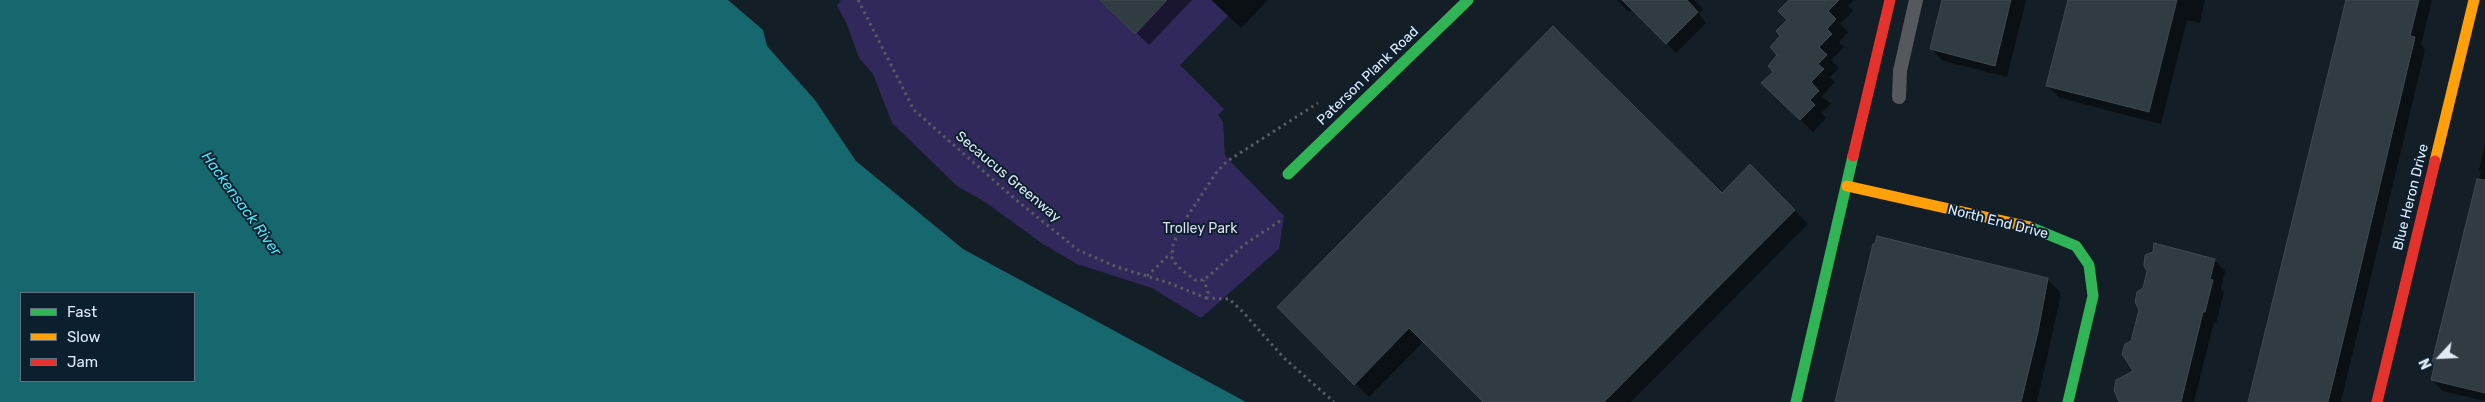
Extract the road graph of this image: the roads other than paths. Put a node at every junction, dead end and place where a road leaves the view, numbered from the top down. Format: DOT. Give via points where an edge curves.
graph roads {
  1 [pos="1468,0"];
  2 [pos="1890,0"];
  3 [pos="1916,0"];
  4 [pos="2474,0"];
  5 [pos="1899,96"];
  6 [pos="1288,174"];
  7 [pos="1847,186"];
  8 [pos="1796,402"];
  9 [pos="2068,402"];
  10 [pos="2377,402"];
  1 -- 6 [label="street, Paterson Plank Road"];
  2 -- 7 [label="street"];
  3 -- 5 [label="lane" via="1900,71"];
  4 -- 10 [label="street, Blue Heron Drive"];
  7 -- 8 [label="street"];
  7 -- 9 [label="street, North End Drive" via="2037,229 2076,246 2089,266 2093,296"];
}
